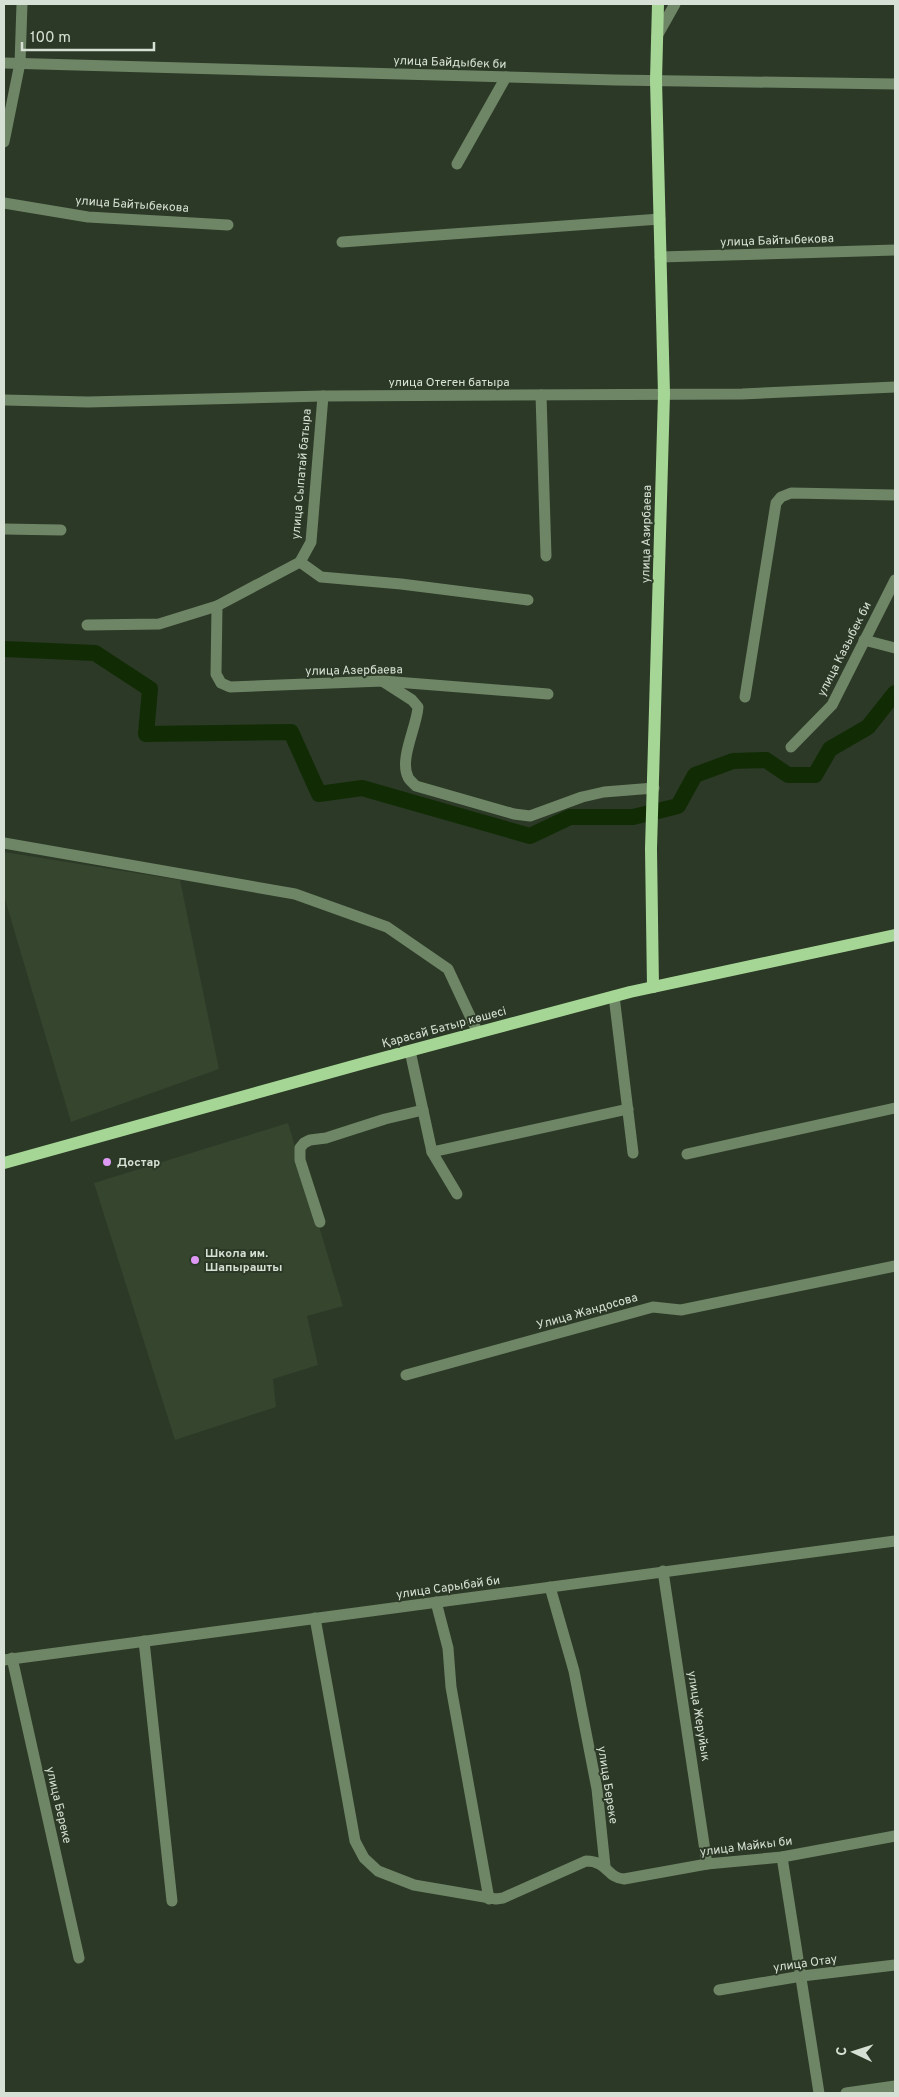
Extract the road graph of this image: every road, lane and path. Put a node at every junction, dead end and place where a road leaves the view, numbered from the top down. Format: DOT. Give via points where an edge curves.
graph roads {
  1 [pos="22,4"];
  2 [pos="658,4"];
  3 [pos="675,4"];
  4 [pos="657,36"];
  5 [pos="4,63"];
  6 [pos="20,63"];
  7 [pos="506,78"];
  8 [pos="656,80"];
  9 [pos="895,84"];
  10 [pos="4,142"];
  11 [pos="457,164"];
  12 [pos="4,203"];
  13 [pos="660,219"];
  14 [pos="228,225"];
  15 [pos="342,242"];
  16 [pos="895,250"];
  17 [pos="660,258"];
  18 [pos="895,387"];
  19 [pos="664,394"];
  20 [pos="541,395"];
  21 [pos="322,396"];
  22 [pos="4,400"];
  23 [pos="895,495"];
  24 [pos="4,529"];
  25 [pos="61,530"];
  26 [pos="546,556"];
  27 [pos="300,562"];
  28 [pos="895,580"];
  29 [pos="528,600"];
  30 [pos="218,606"];
  31 [pos="86,625"];
  32 [pos="864,640"];
  33 [pos="895,648"];
  34 [pos="382,681"];
  35 [pos="548,694"];
  36 [pos="745,697"];
  37 [pos="791,747"];
  38 [pos="654,792"];
  39 [pos="4,843"];
  40 [pos="895,935"];
  41 [pos="653,987"];
  42 [pos="614,996"];
  43 [pos="478,1033"];
  44 [pos="410,1051"];
  45 [pos="895,1108"];
  46 [pos="628,1109"];
  47 [pos="423,1110"];
  48 [pos="432,1152"];
  49 [pos="633,1153"];
  50 [pos="687,1154"];
  51 [pos="4,1163"];
  52 [pos="457,1194"];
  53 [pos="320,1222"];
  54 [pos="895,1266"];
  55 [pos="406,1375"];
  56 [pos="895,1541"];
  57 [pos="663,1571"];
  58 [pos="550,1587"];
  59 [pos="436,1602"];
  60 [pos="315,1618"];
  61 [pos="144,1641"];
  62 [pos="8,1659"];
  63 [pos="895,1836"];
  64 [pos="782,1857"];
  65 [pos="707,1864"];
  66 [pos="605,1866"];
  67 [pos="489,1899"];
  68 [pos="172,1902"];
  69 [pos="79,1958"];
  70 [pos="895,1965"];
  71 [pos="802,1976"];
  72 [pos="719,1990"];
  73 [pos="895,2086"];
  74 [pos="819,2093"];
  75 [pos="846,2093"];
  1 -- 6 [label="street"];
  2 -- 4 [label="main road"];
  3 -- 4 [label="street"];
  4 -- 8 [label="main road"];
  5 -- 6 [label="street, улица Байдыбек би"];
  6 -- 7 [label="street, улица Байдыбек би"];
  6 -- 10 [label="street"];
  7 -- 8 [label="street, улица Байдыбек би"];
  7 -- 11 [label="street"];
  8 -- 9 [label="street, улица Байдыбек би"];
  8 -- 13 [label="main road, улица Азирбаева"];
  12 -- 14 [label="street, улица Байтыбекова" via="88,217"];
  13 -- 15 [label="street"];
  13 -- 17 [label="main road, улица Азирбаева"];
  16 -- 17 [label="street, улица Байтыбекова"];
  17 -- 19 [label="main road, улица Азирбаева"];
  18 -- 19 [label="street, улица Отеген батыра"];
  19 -- 20 [label="street, улица Отеген батыра"];
  19 -- 38 [label="main road, улица Азирбаева"];
  20 -- 21 [label="street, улица Отеген батыра"];
  20 -- 26 [label="street"];
  21 -- 22 [label="street, улица Отеген батыра" via="88,402"];
  21 -- 27 [label="street, улица Сыпатай батыра" via="311,542"];
  23 -- 36 [label="street" via="791,493 776,503"];
  24 -- 25 [label="street"];
  27 -- 29 [label="street" via="321,577"];
  27 -- 30 [label="street"];
  28 -- 32 [label="street, улица Казыбек би"];
  30 -- 31 [label="street" via="160,624"];
  30 -- 34 [label="street, улица Азербаева" via="216,674 221,683 230,687"];
  32 -- 33 [label="street"];
  32 -- 37 [label="street, улица Казыбек би" via="832,705"];
  34 -- 35 [label="street, улица Азербаева"];
  34 -- 38 [label="street" via="418,707 405,768 408,778 416,786 530,816 604,792"];
  38 -- 41 [label="main road, улица Азирбаева" via="651,849"];
  39 -- 43 [label="street" via="296,894 387,927 448,969"];
  40 -- 41 [label="main road, Қарасай Батыр көшесі"];
  41 -- 42 [label="main road, Қарасай Батыр көшесі"];
  42 -- 43 [label="main road, Қарасай Батыр көшесі"];
  42 -- 46 [label="street"];
  43 -- 44 [label="main road, Қарасай Батыр көшесі"];
  44 -- 47 [label="street"];
  44 -- 51 [label="main road, Қарасай Батыр көшесі"];
  45 -- 50 [label="street"];
  46 -- 48 [label="street"];
  46 -- 49 [label="street"];
  47 -- 48 [label="street"];
  47 -- 53 [label="street" via="304,1143 300,1148 300,1160"];
  48 -- 52 [label="street"];
  54 -- 55 [label="street, Улица Жандосова" via="681,1310 653,1307"];
  56 -- 57 [label="street, улица Сарыбай би"];
  57 -- 58 [label="street, улица Сарыбай би"];
  57 -- 65 [label="street, улица Жеруйык"];
  58 -- 59 [label="street, улица Сарыбай би"];
  58 -- 66 [label="street, улица Береке" via="574,1671 597,1789"];
  59 -- 60 [label="street, улица Сарыбай би"];
  59 -- 67 [label="street" via="448,1648 451,1686"];
  60 -- 61 [label="street, улица Сарыбай би"];
  60 -- 67 [label="street" via="359,1850 378,1871 414,1885"];
  61 -- 62 [label="street, улица Сарыбай би"];
  61 -- 68 [label="street"];
  62 -- 69 [label="street, улица Береке"];
  63 -- 64 [label="street, улица Майкы би"];
  64 -- 65 [label="street, улица Майкы би"];
  64 -- 71 [label="street"];
  65 -- 66 [label="street, улица Майкы би" via="624,1878 614,1877"];
  66 -- 67 [label="street" via="586,1861 503,1898"];
  70 -- 71 [label="street, улица Отау"];
  71 -- 72 [label="street, улица Отау"];
  71 -- 74 [label="street"];
  73 -- 75 [label="street"];
}
